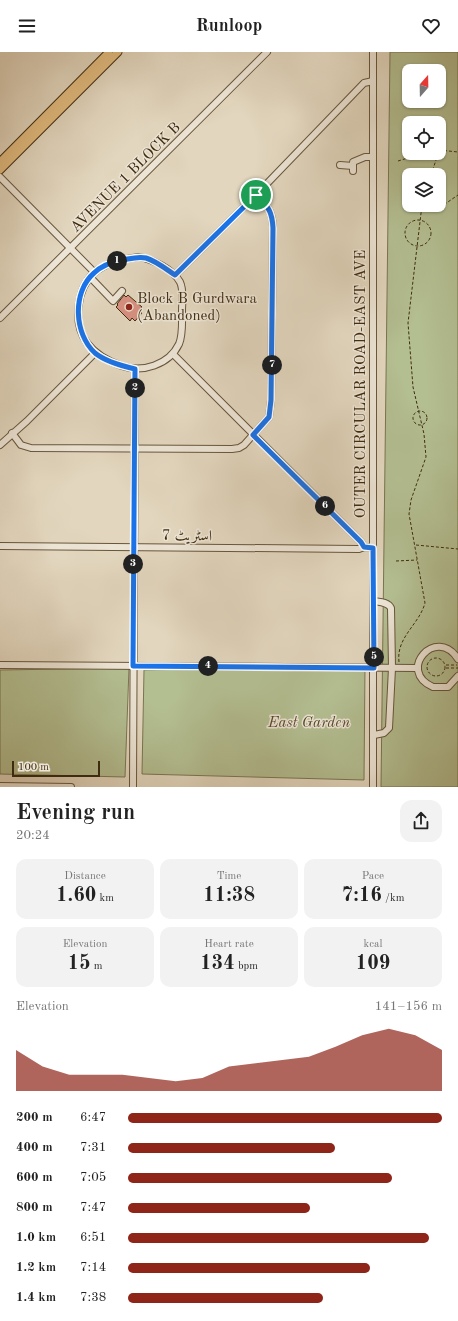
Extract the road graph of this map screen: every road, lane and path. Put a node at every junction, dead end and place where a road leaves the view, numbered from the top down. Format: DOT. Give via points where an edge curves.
graph roads {
  1 [pos="109,52"];
  2 [pos="118,52"];
  3 [pos="267,52"];
  4 [pos="373,52"];
  5 [pos="373,80"];
  6 [pos="446,151"];
  7 [pos="458,152"];
  8 [pos="373,157"];
  9 [pos="402,160"];
  10 [pos="398,161"];
  11 [pos="0,162"];
  12 [pos="340,165"];
  13 [pos="0,170"];
  14 [pos="0,177"];
  15 [pos="256,195"];
  16 [pos="458,195"];
  17 [pos="446,203"];
  18 [pos="421,212"];
  19 [pos="419,221"];
  20 [pos="417,246"];
  21 [pos="71,249"];
  22 [pos="92,275"];
  23 [pos="175,275"];
  24 [pos="122,292"];
  25 [pos="0,318"];
  26 [pos="95,353"];
  27 [pos="173,354"];
  28 [pos="135,369"];
  29 [pos="418,410"];
  30 [pos="422,425"];
  31 [pos="12,434"];
  32 [pos="253,435"];
  33 [pos="0,445"];
  34 [pos="135,448"];
  35 [pos="416,545"];
  36 [pos="0,546"];
  37 [pos="134,547"];
  38 [pos="364,547"];
  39 [pos="373,548"];
  40 [pos="458,549"];
  41 [pos="416,560"];
  42 [pos="396,561"];
  43 [pos="374,602"];
  44 [pos="458,659"];
  45 [pos="0,665"];
  46 [pos="445,665"];
  47 [pos="458,665"];
  48 [pos="133,666"];
  49 [pos="374,668"];
  50 [pos="392,668"];
  51 [pos="400,668"];
  52 [pos="418,668"];
  53 [pos="445,668"];
  54 [pos="458,668"];
  55 [pos="458,676"];
  56 [pos="374,735"];
  57 [pos="0,786"];
  58 [pos="71,787"];
  59 [pos="133,787"];
  60 [pos="373,787"];
  1 -- 11 [label="main road"];
  2 -- 13 [label="main road"];
  3 -- 21 [label="street, AVENUE 1 BLOCK B"];
  4 -- 5 [label="street, OUTER CIRCULAR ROAD-EAST AVE"];
  5 -- 8 [label="street, OUTER CIRCULAR ROAD-EAST AVE"];
  5 -- 15 [label="street" via="364,82"];
  6 -- 7 [label="path"];
  8 -- 12 [label="street" via="356,159 353,162 353,169"];
  8 -- 39 [label="street, OUTER CIRCULAR ROAD-EAST AVE"];
  9 -- 10 [label="path"];
  14 -- 21 [label="street"];
  15 -- 23 [label="street"];
  15 -- 32 [label="street" via="272,214 272,337 271,411"];
  16 -- 17 [label="path"];
  18 -- 19 [label="path"];
  19 -- 20 [label="path"];
  19 -- 20 [label="path" via="428,225 431,234 426,243"];
  19 -- 20 [label="path" via="410,223 405,232 408,241"];
  20 -- 29 [label="path" via="408,323 412,388"];
  21 -- 22 [label="street"];
  21 -- 25 [label="street, AVENUE 1 BLOCK B"];
  22 -- 23 [label="street" via="106,265 139,257 153,261"];
  22 -- 24 [label="street" via="113,301"];
  22 -- 26 [label="street" via="81,296 78,311 81,333"];
  23 -- 27 [label="street" via="182,288 182,310 181,336"];
  26 -- 28 [label="street" via="112,362"];
  26 -- 31 [label="street"];
  27 -- 28 [label="street" via="154,365"];
  27 -- 32 [label="street"];
  28 -- 34 [label="street"];
  29 -- 30 [label="path"];
  29 -- 30 [label="path" via="423,411 427,417"];
  29 -- 30 [label="path" via="412,418 417,424"];
  30 -- 35 [label="path" via="426,457 410,506 411,532"];
  31 -- 33 [label="street"];
  31 -- 34 [label="street" via="22,445 31,448"];
  32 -- 34 [label="street" via="239,448 232,449"];
  32 -- 38 [label="street"];
  34 -- 37 [label="street"];
  35 -- 40 [label="path"];
  35 -- 41 [label="path"];
  36 -- 37 [label="street, اسٹریٹ 7"];
  37 -- 38 [label="street, اسٹریٹ 7"];
  37 -- 48 [label="street"];
  38 -- 39 [label="street, اسٹریٹ 7"];
  39 -- 43 [label="street, OUTER CIRCULAR ROAD-EAST AVE"];
  41 -- 42 [label="path"];
  41 -- 51 [label="path" via="425,603 400,647"];
  43 -- 49 [label="street, OUTER CIRCULAR ROAD-EAST AVE"];
  43 -- 50 [label="street" via="382,602 392,608"];
  44 -- 52 [label="street" via="446,648 433,648 422,655"];
  45 -- 48 [label="street"];
  46 -- 47 [label="path"];
  46 -- 53 [label="path"];
  46 -- 53 [label="path" via="442,660 435,658 429,661 427,667 431,674 436,676 442,674"];
  48 -- 49 [label="street"];
  48 -- 59 [label="street"];
  49 -- 50 [label="street"];
  49 -- 56 [label="street, OUTER CIRCULAR ROAD-EAST AVE"];
  50 -- 51 [label="street"];
  50 -- 56 [label="street" via="388,728 384,733"];
  51 -- 52 [label="street"];
  52 -- 55 [label="street" via="421,678 433,688 448,687"];
  53 -- 54 [label="path"];
  56 -- 60 [label="street, OUTER CIRCULAR ROAD-EAST AVE"];
  57 -- 58 [label="street"];
}
